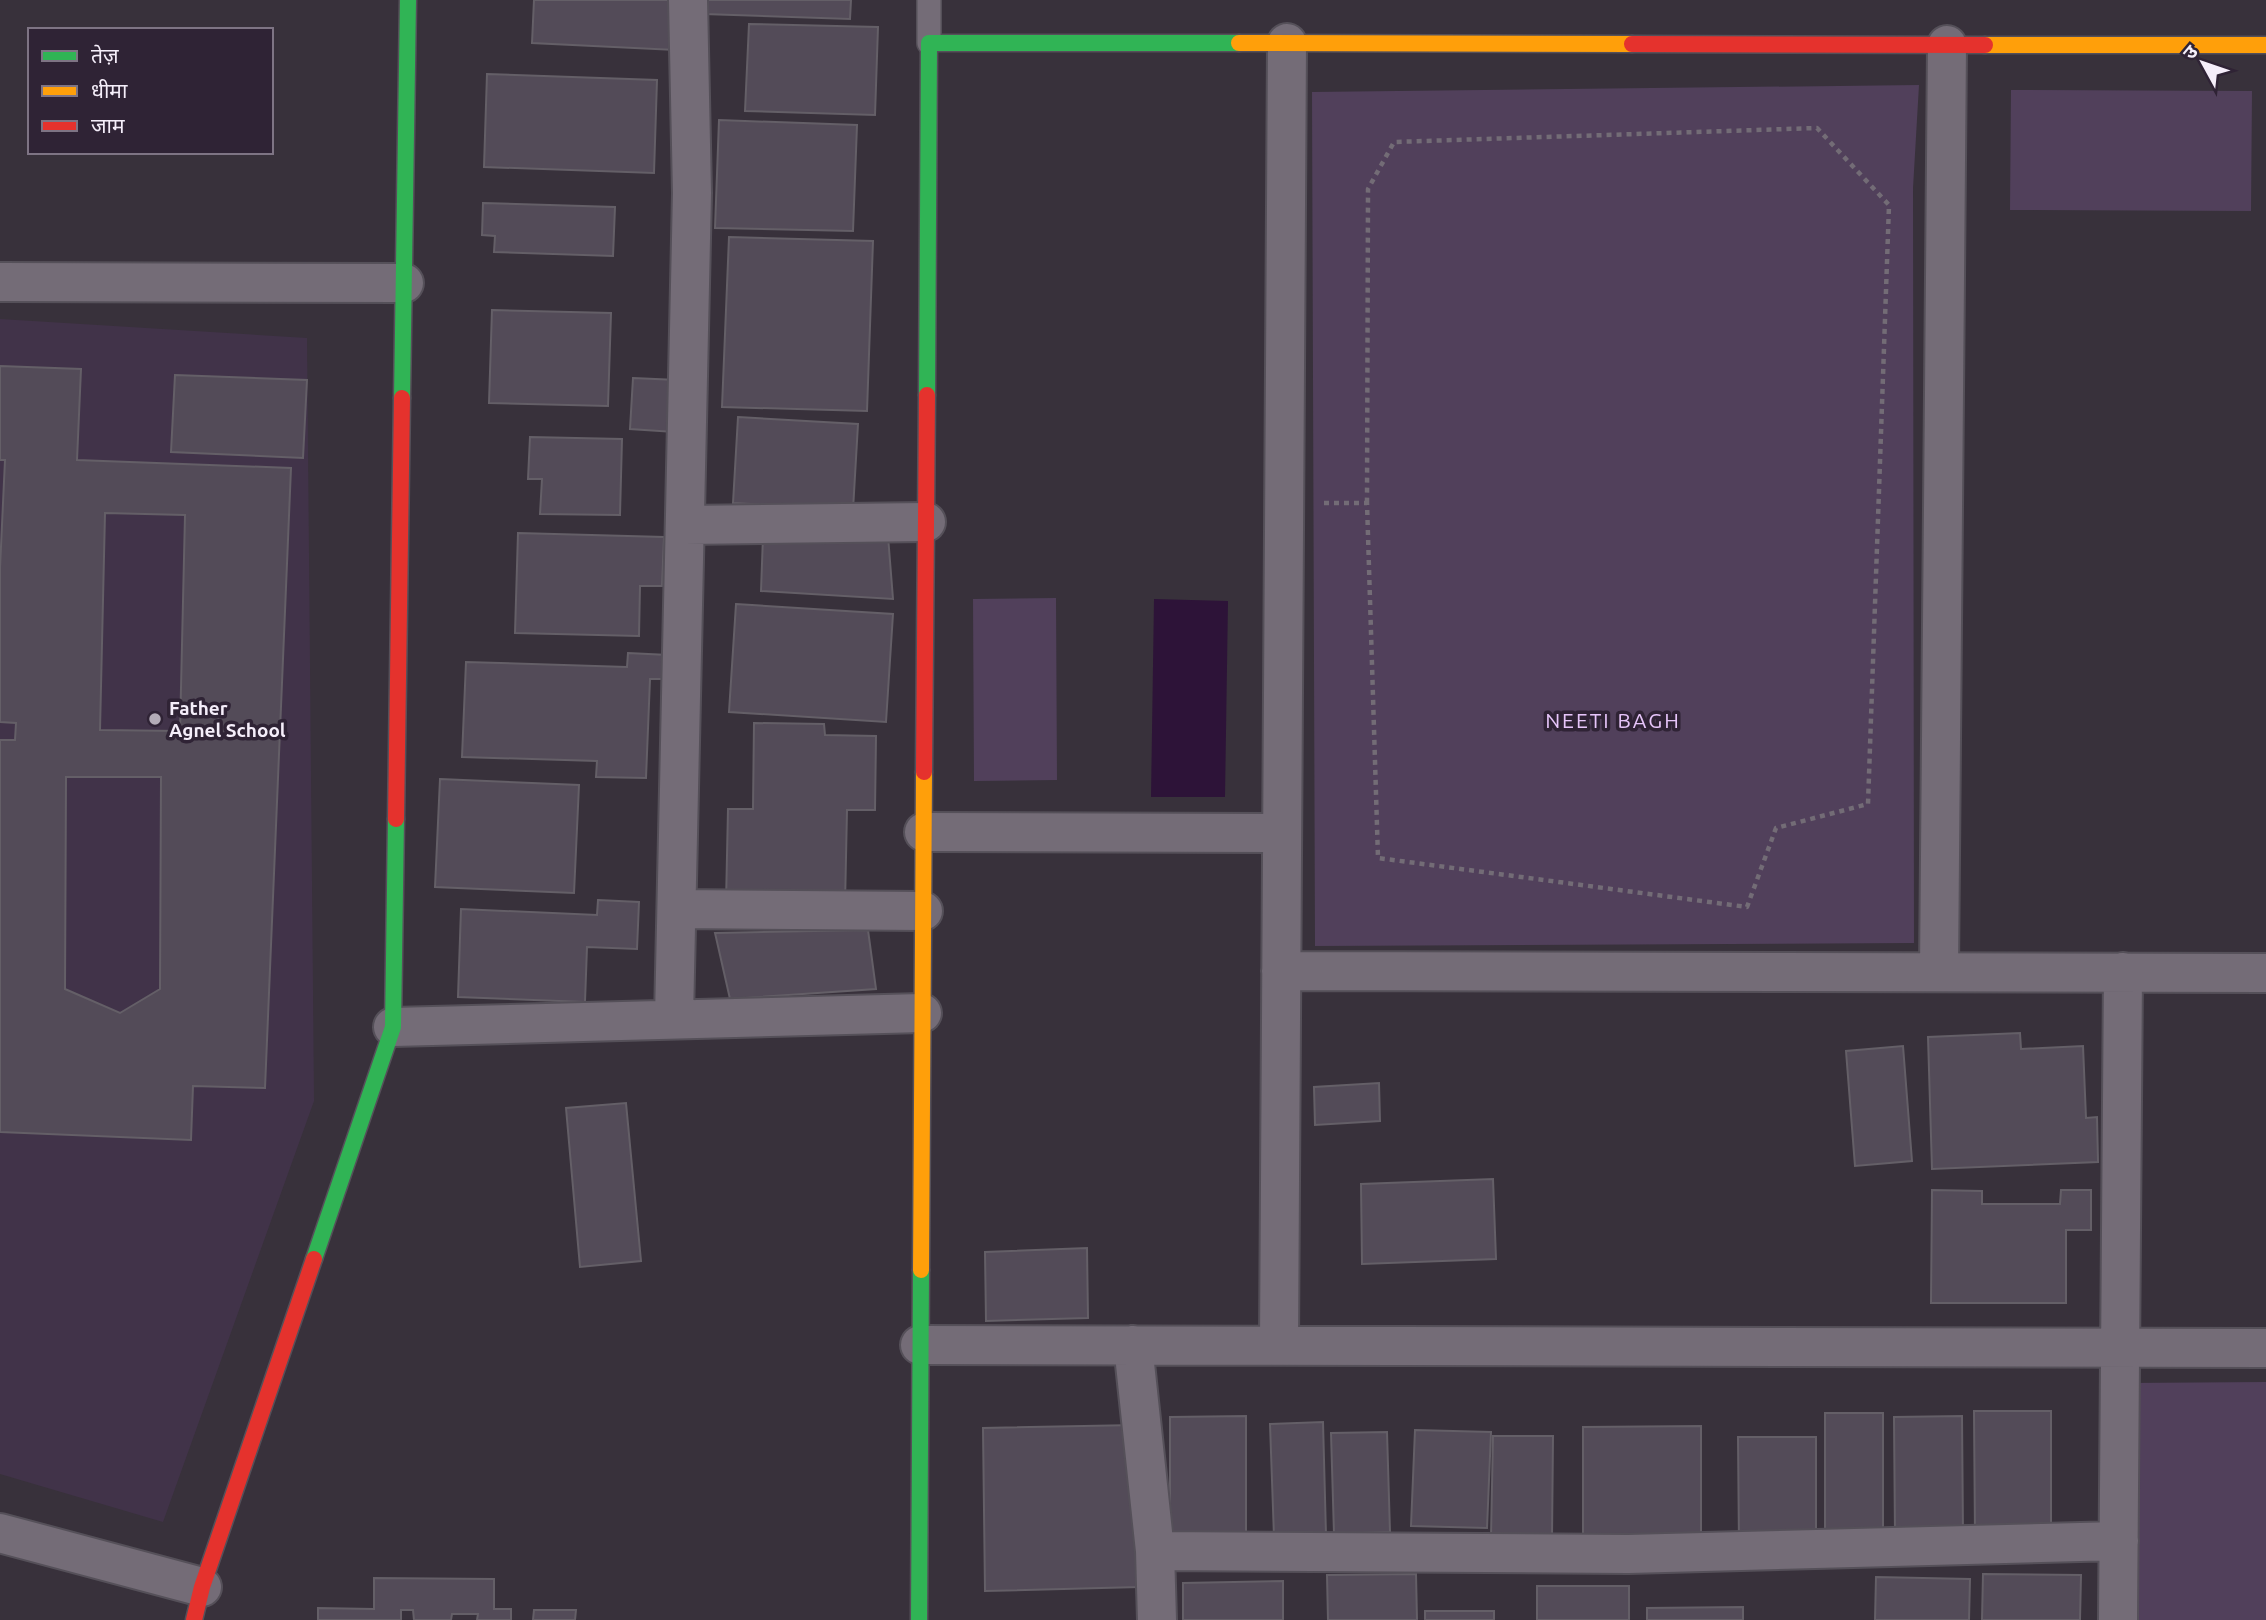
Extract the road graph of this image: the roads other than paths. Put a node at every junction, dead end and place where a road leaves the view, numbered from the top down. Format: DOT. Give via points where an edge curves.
graph roads {
  1 [pos="408,0"];
  2 [pos="688,0"];
  3 [pos="929,0"];
  4 [pos="929,43"];
  5 [pos="1287,43"];
  6 [pos="1947,44"];
  7 [pos="2266,45"];
  8 [pos="3,271"];
  9 [pos="404,283"];
  10 [pos="926,522"];
  11 [pos="685,525"];
  12 [pos="924,832"];
  13 [pos="1282,833"];
  14 [pos="677,909"];
  15 [pos="923,911"];
  16 [pos="1281,971"];
  17 [pos="1940,972"];
  18 [pos="2123,972"];
  19 [pos="2266,973"];
  20 [pos="922,1013"];
  21 [pos="674,1018"];
  22 [pos="393,1027"];
  23 [pos="920,1345"];
  24 [pos="1133,1345"];
  25 [pos="1279,1345"];
  26 [pos="2121,1348"];
  27 [pos="2266,1348"];
  28 [pos="0,1532"];
  29 [pos="2119,1541"];
  30 [pos="1155,1551"];
  31 [pos="198,1603"];
  32 [pos="919,1620"];
  33 [pos="1157,1620"];
  34 [pos="2118,1620"];
  1 -- 9 [label="street"];
  2 -- 11 [label="street" via="692,193"];
  3 -- 4 [label="lane"];
  4 -- 5 [label="street"];
  4 -- 10 [label="street"];
  5 -- 6 [label="street"];
  5 -- 13 [label="street"];
  6 -- 7 [label="street"];
  6 -- 17 [label="street"];
  8 -- 9 [label="street"];
  9 -- 22 [label="street"];
  10 -- 11 [label="street"];
  10 -- 12 [label="street"];
  11 -- 14 [label="street"];
  12 -- 13 [label="street"];
  12 -- 15 [label="street"];
  13 -- 16 [label="street"];
  14 -- 15 [label="street"];
  14 -- 21 [label="street"];
  15 -- 20 [label="street"];
  16 -- 17 [label="street"];
  16 -- 25 [label="street"];
  17 -- 18 [label="street"];
  18 -- 19 [label="street"];
  18 -- 26 [label="street"];
  20 -- 21 [label="street"];
  20 -- 23 [label="street"];
  21 -- 22 [label="street"];
  22 -- 31 [label="street"];
  23 -- 24 [label="street"];
  23 -- 32 [label="street"];
  24 -- 25 [label="street"];
  24 -- 30 [label="street"];
  25 -- 26 [label="street"];
  26 -- 27 [label="street"];
  26 -- 29 [label="street"];
  28 -- 31 [label="street"];
  29 -- 30 [label="street" via="1628,1554"];
  29 -- 34 [label="street"];
  30 -- 33 [label="street"];
}
